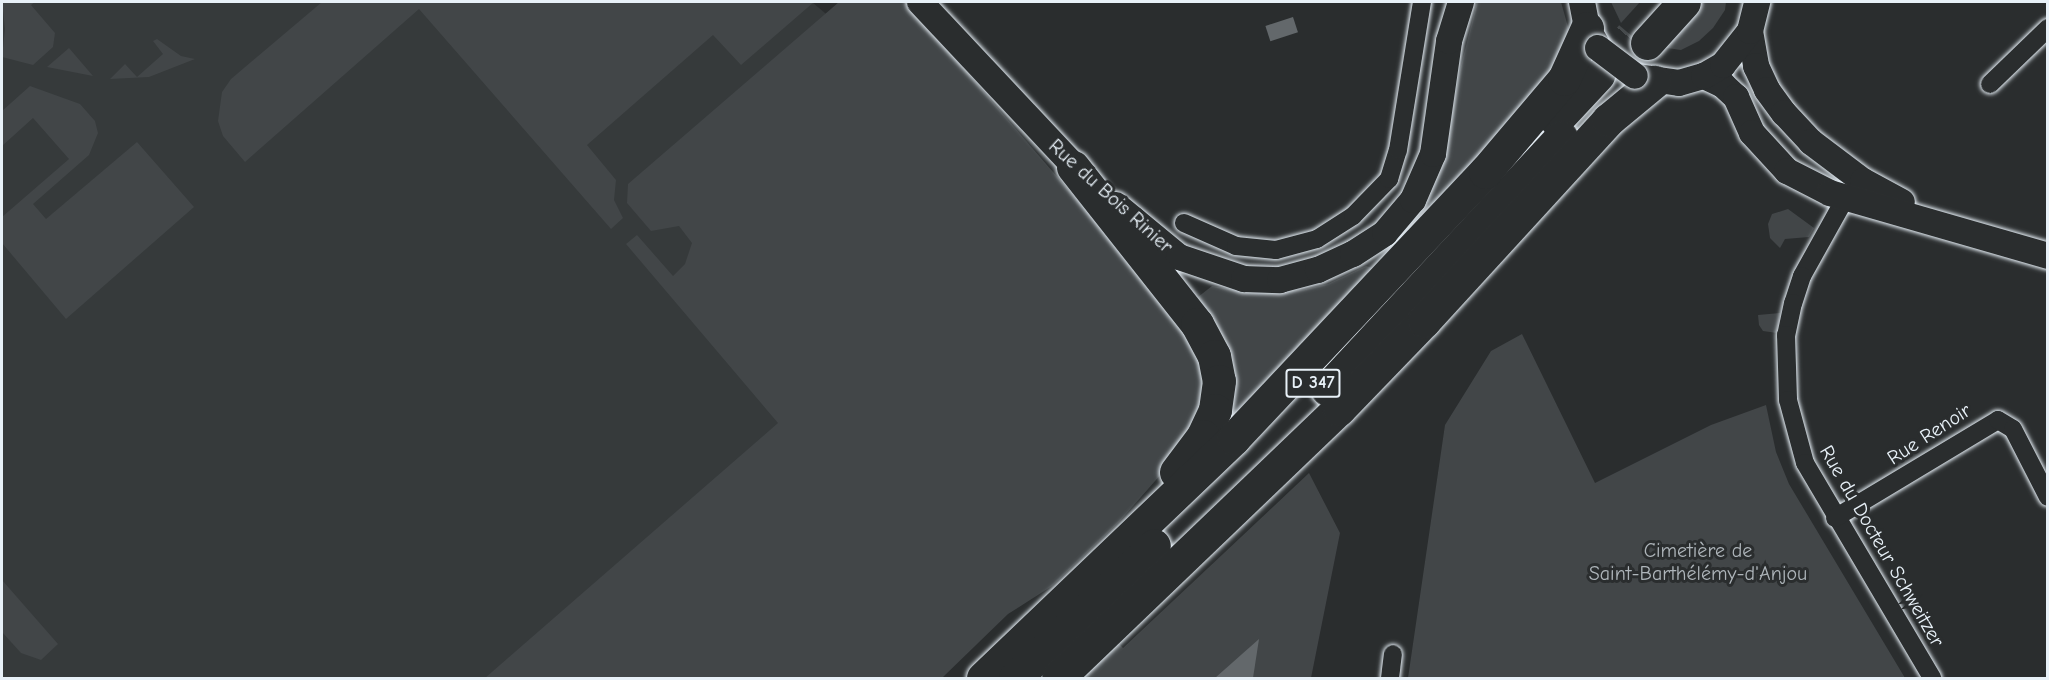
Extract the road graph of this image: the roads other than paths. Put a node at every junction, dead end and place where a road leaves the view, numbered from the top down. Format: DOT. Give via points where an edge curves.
graph roads {
  1 [pos="920,2"];
  2 [pos="1422,2"];
  3 [pos="1461,2"];
  4 [pos="1662,2"];
  5 [pos="1684,2"];
  6 [pos="1757,2"];
  7 [pos="2048,28"];
  8 [pos="1750,31"];
  9 [pos="1609,56"];
  10 [pos="1704,76"];
  11 [pos="1990,84"];
  12 [pos="1073,167"];
  13 [pos="1846,197"];
  14 [pos="1184,223"];
  15 [pos="1944,226"];
  16 [pos="2048,256"];
  17 [pos="2048,497"];
  18 [pos="1835,518"];
  19 [pos="1069,594"];
  20 [pos="1393,654"];
  21 [pos="983,678"];
  22 [pos="1015,678"];
  23 [pos="1041,678"];
  24 [pos="1058,678"];
  25 [pos="1390,678"];
  26 [pos="1932,678"];
  1 -- 12 [label="street, Rue du Bois Rinier"];
  2 -- 14 [label="street" via="1398,150 1389,179 1353,216 1317,239 1276,250 1236,246"];
  3 -- 12 [label="street, Rue du Bois Rinier" via="1449,41 1433,154 1413,200 1385,233 1318,270 1280,280 1244,279 1179,257"];
  4 -- 5 [label="highway" via="1640,39"];
  6 -- 8 [label="street"];
  7 -- 11 [label="street"];
  8 -- 10 [label="street" via="1731,57"];
  8 -- 15 [label="street" via="1756,66 1767,90 1811,142 1863,181"];
  9 -- 10 [label="street" via="1679,83"];
  9 -- 19 [label="highway" via="1564,80 1485,172 1234,438"];
  9 -- 22 [label="highway, D 347" via="1319,377"];
  9 -- 23 [label="highway, D 347" via="1312,406"];
  9 -- 24 [label="highway" via="1608,120 1339,409"];
  10 -- 13 [label="street" via="1736,97 1752,132 1787,171"];
  12 -- 19 [label="highway" via="1197,324 1214,357 1219,381 1215,410 1192,451 1097,556"];
  13 -- 15 [label="street"];
  13 -- 18 [label="street, Rue du Docteur Schweitzer" via="1802,276 1786,335 1788,400 1795,432 1805,463"];
  15 -- 16 [label="street"];
  17 -- 18 [label="street, Rue Renoir" via="2013,429 1998,420"];
  18 -- 26 [label="street, Rue du Docteur Schweitzer"];
  19 -- 21 [label="highway"];
  20 -- 25 [label="street"];
}
